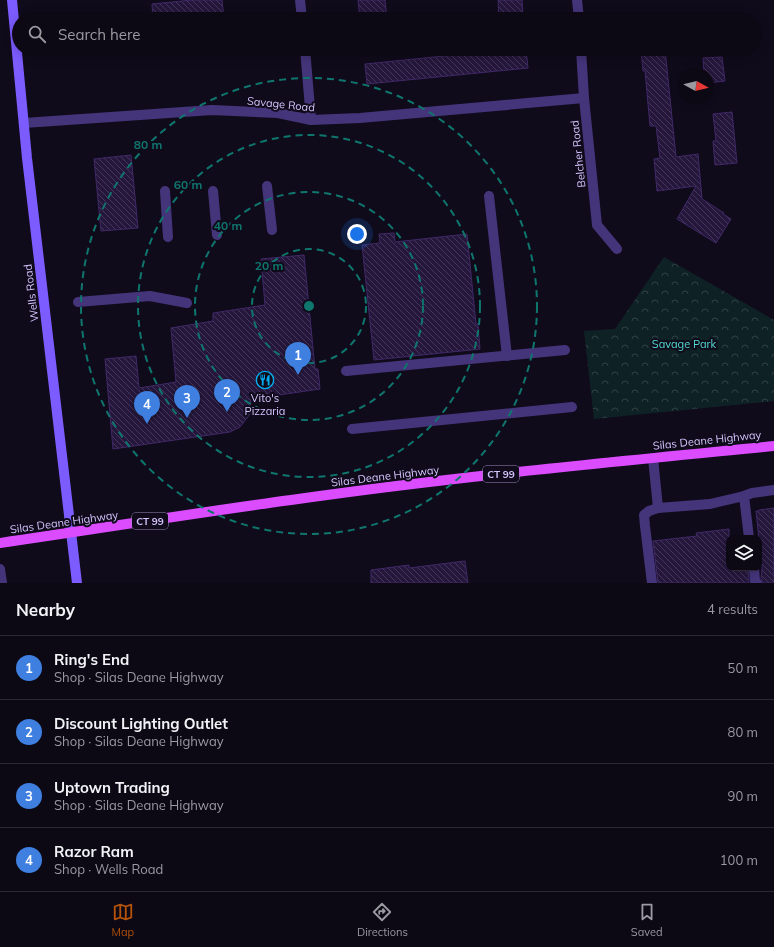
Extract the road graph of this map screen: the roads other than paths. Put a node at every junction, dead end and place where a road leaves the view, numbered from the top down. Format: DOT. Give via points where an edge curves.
graph roads {
  1 [pos="12,0"];
  2 [pos="300,0"];
  3 [pos="577,0"];
  4 [pos="13,12"];
  5 [pos="301,12"];
  6 [pos="578,12"];
  7 [pos="17,56"];
  8 [pos="306,56"];
  9 [pos="581,56"];
  10 [pos="584,98"];
  11 [pos="311,120"];
  12 [pos="24,123"];
  13 [pos="266,186"];
  14 [pos="165,191"];
  15 [pos="213,191"];
  16 [pos="489,196"];
  17 [pos="272,230"];
  18 [pos="218,235"];
  19 [pos="168,237"];
  20 [pos="617,250"];
  21 [pos="78,302"];
  22 [pos="187,303"];
  23 [pos="565,350"];
  24 [pos="507,356"];
  25 [pos="346,371"];
  26 [pos="572,407"];
  27 [pos="352,429"];
  28 [pos="774,446"];
  29 [pos="653,458"];
  30 [pos="774,490"];
  31 [pos="744,496"];
  32 [pos="658,508"];
  33 [pos="71,533"];
  34 [pos="750,535"];
  35 [pos="0,543"];
  36 [pos="0,569"];
  37 [pos="754,571"];
  38 [pos="755,582"];
  39 [pos="2,583"];
  40 [pos="77,583"];
  41 [pos="652,583"];
  1 -- 4 [label="main road, Wells Road"];
  2 -- 5 [label="street"];
  3 -- 6 [label="street"];
  7 -- 12 [label="main road, Wells Road"];
  8 -- 11 [label="street"];
  9 -- 10 [label="street, Belcher Road"];
  10 -- 11 [label="street, Savage Road"];
  10 -- 20 [label="street, Belcher Road" via="597,225"];
  11 -- 12 [label="street, Savage Road" via="278,113 212,110"];
  12 -- 33 [label="main road, Wells Road"];
  13 -- 17 [label="street"];
  14 -- 19 [label="street"];
  15 -- 18 [label="street"];
  16 -- 24 [label="street"];
  21 -- 22 [label="street" via="150,296"];
  23 -- 24 [label="street"];
  24 -- 25 [label="street"];
  26 -- 27 [label="street"];
  28 -- 29 [label="main road, Silas Deane Highway / CT 99"];
  29 -- 32 [label="street"];
  29 -- 33 [label="main road, Silas Deane Highway / CT 99" via="343,493"];
  30 -- 31 [label="street"];
  31 -- 32 [label="street" via="710,504"];
  31 -- 34 [label="street"];
  32 -- 41 [label="street" via="644,515"];
  33 -- 35 [label="main road, Silas Deane Highway / CT 99"];
  33 -- 40 [label="main road, Wells Road"];
  36 -- 39 [label="street"];
  37 -- 38 [label="street"];
}
